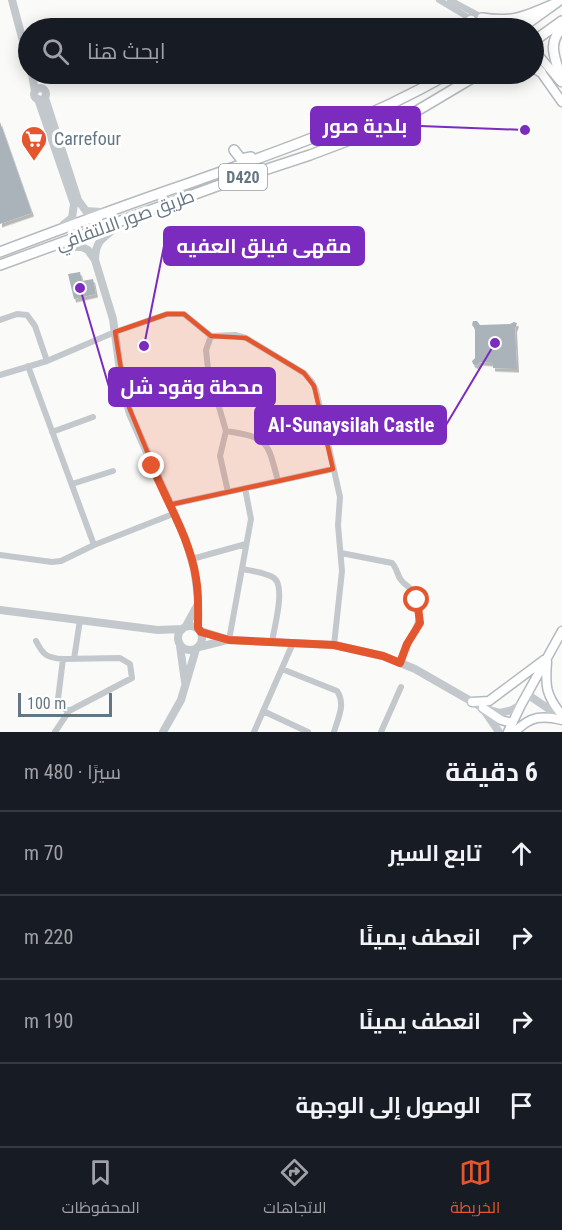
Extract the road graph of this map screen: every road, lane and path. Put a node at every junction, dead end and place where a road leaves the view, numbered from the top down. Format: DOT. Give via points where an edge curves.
graph roads {
  1 [pos="12,0"];
  2 [pos="439,0"];
  3 [pos="450,0"];
  4 [pos="557,2"];
  5 [pos="464,18"];
  6 [pos="482,18"];
  7 [pos="519,18"];
  8 [pos="535,18"];
  9 [pos="562,21"];
  10 [pos="18,22"];
  11 [pos="562,28"];
  12 [pos="544,34"];
  13 [pos="544,62"];
  14 [pos="544,78"];
  15 [pos="561,82"];
  16 [pos="36,84"];
  17 [pos="430,84"];
  18 [pos="462,84"];
  19 [pos="40,94"];
  20 [pos="562,102"];
  21 [pos="291,147"];
  22 [pos="202,178"];
  23 [pos="106,212"];
  24 [pos="118,223"];
  25 [pos="45,235"];
  26 [pos="51,248"];
  27 [pos="0,252"];
  28 [pos="95,260"];
  29 [pos="0,265"];
  30 [pos="0,320"];
  31 [pos="115,332"];
  32 [pos="211,336"];
  33 [pos="47,361"];
  34 [pos="28,366"];
  35 [pos="0,375"];
  36 [pos="93,417"];
  37 [pos="226,431"];
  38 [pos="52,432"];
  39 [pos="333,469"];
  40 [pos="113,471"];
  41 [pos="278,481"];
  42 [pos="72,484"];
  43 [pos="245,488"];
  44 [pos="228,492"];
  45 [pos="169,505"];
  46 [pos="173,514"];
  47 [pos="246,544"];
  48 [pos="94,545"];
  49 [pos="341,553"];
  50 [pos="0,555"];
  51 [pos="192,559"];
  52 [pos="242,568"];
  53 [pos="198,604"];
  54 [pos="0,610"];
  55 [pos="80,620"];
  56 [pos="184,627"];
  57 [pos="158,630"];
  58 [pos="199,630"];
  59 [pos="562,631"];
  60 [pos="229,640"];
  61 [pos="36,641"];
  62 [pos="272,642"];
  63 [pos="179,643"];
  64 [pos="293,643"];
  65 [pos="334,645"];
  66 [pos="197,648"];
  67 [pos="547,658"];
  68 [pos="63,659"];
  69 [pos="74,659"];
  70 [pos="400,663"];
  71 [pos="282,669"];
  72 [pos="186,686"];
  73 [pos="401,687"];
  74 [pos="527,694"];
  75 [pos="472,702"];
  76 [pos="521,705"];
  77 [pos="483,708"];
  78 [pos="69,711"];
  79 [pos="263,711"];
  80 [pos="500,713"];
  81 [pos="562,717"];
  82 [pos="512,729"];
  83 [pos="55,732"];
  84 [pos="163,732"];
  85 [pos="254,732"];
  86 [pos="308,732"];
  87 [pos="334,732"];
  88 [pos="381,732"];
  89 [pos="499,732"];
  1 -- 10 [label="street"];
  2 -- 5 [label="street"];
  3 -- 6 [label="street"];
  4 -- 7 [label="main road"];
  4 -- 8 [label="main road"];
  9 -- 12 [label="main road"];
  11 -- 15 [label="main road" via="552,50"];
  13 -- 15 [label="main road"];
  14 -- 20 [label="main road"];
  16 -- 19 [label="street"];
  17 -- 21 [label="main road, طريق صور الالتفافي / D420" via="361,120"];
  18 -- 24 [label="main road, طريق صور الالتفافي / D420" via="395,122"];
  19 -- 23 [label="street" via="78,200 86,211"];
  19 -- 25 [label="street" via="74,209 69,222"];
  21 -- 22 [label="main road, طريق صور الالتفافي / D420"];
  21 -- 22 [label="main road" via="278,147 243,159 234,150 224,168"];
  22 -- 23 [label="main road, طريق صور الالتفافي / D420"];
  23 -- 25 [label="main road, طريق صور الالتفافي / D420"];
  24 -- 26 [label="main road, طريق صور الالتفافي / D420"];
  24 -- 28 [label="street" via="98,241"];
  25 -- 27 [label="main road, طريق صور الالتفافي / D420"];
  26 -- 28 [label="street" via="82,247"];
  26 -- 29 [label="main road, طريق صور الالتفافي / D420"];
  28 -- 31 [label="street"];
  30 -- 33 [label="street" via="27,315"];
  31 -- 32 [label="street" via="166,314 184,314"];
  31 -- 33 [label="street"];
  31 -- 45 [label="street" via="130,414"];
  32 -- 37 [label="street" via="206,350 208,369"];
  32 -- 39 [label="street" via="246,338 307,376 316,390"];
  33 -- 34 [label="street"];
  34 -- 35 [label="street"];
  34 -- 38 [label="street"];
  36 -- 38 [label="street"];
  37 -- 41 [label="street" via="262,441 271,455"];
  37 -- 44 [label="street" via="220,451"];
  38 -- 42 [label="street"];
  39 -- 41 [label="street"];
  39 -- 49 [label="street" via="340,497"];
  40 -- 42 [label="street"];
  41 -- 43 [label="street"];
  42 -- 48 [label="street"];
  43 -- 44 [label="street"];
  43 -- 47 [label="street" via="251,519"];
  44 -- 45 [label="street"];
  45 -- 46 [label="street"];
  46 -- 48 [label="street"];
  46 -- 51 [label="street"];
  47 -- 51 [label="street"];
  47 -- 52 [label="street"];
  48 -- 50 [label="street" via="52,562"];
  49 -- 65 [label="street"];
  49 -- 70 [label="street" via="392,563 399,578 415,594 420,623"];
  51 -- 53 [label="street"];
  52 -- 60 [label="street"];
  52 -- 62 [label="street" via="270,575 277,581 280,594"];
  53 -- 56 [label="street"];
  53 -- 58 [label="street"];
  54 -- 55 [label="street"];
  55 -- 57 [label="street"];
  55 -- 69 [label="street"];
  56 -- 57 [label="street"];
  56 -- 58 [label="street"];
  56 -- 63 [label="street" via="178,634"];
  57 -- 63 [label="street"];
  58 -- 60 [label="street"];
  58 -- 66 [label="street" via="202,640"];
  59 -- 67 [label="main road"];
  60 -- 62 [label="street"];
  60 -- 66 [label="street"];
  61 -- 68 [label="street" via="45,656"];
  62 -- 64 [label="street"];
  63 -- 66 [label="street" via="186,650"];
  63 -- 72 [label="street"];
  64 -- 65 [label="street"];
  64 -- 71 [label="street"];
  65 -- 70 [label="street"];
  66 -- 72 [label="street"];
  67 -- 74 [label="main road"];
  67 -- 75 [label="main road" via="489,701"];
  67 -- 81 [label="main road" via="546,690"];
  68 -- 69 [label="street"];
  68 -- 78 [label="street" via="58,699"];
  69 -- 78 [label="street" via="120,658 130,664 132,678"];
  70 -- 75 [label="street"];
  71 -- 79 [label="street"];
  71 -- 87 [label="street" via="337,691 342,706"];
  72 -- 84 [label="street"];
  73 -- 88 [label="street"];
  74 -- 76 [label="main road"];
  74 -- 81 [label="street"];
  75 -- 77 [label="street"];
  76 -- 80 [label="street"];
  76 -- 82 [label="main road"];
  77 -- 80 [label="street"];
  77 -- 82 [label="main road"];
  77 -- 89 [label="street"];
  78 -- 83 [label="street"];
  79 -- 85 [label="street"];
  79 -- 86 [label="street"];
  80 -- 82 [label="main road"];
  81 -- 82 [label="main road" via="534,717"];
}
